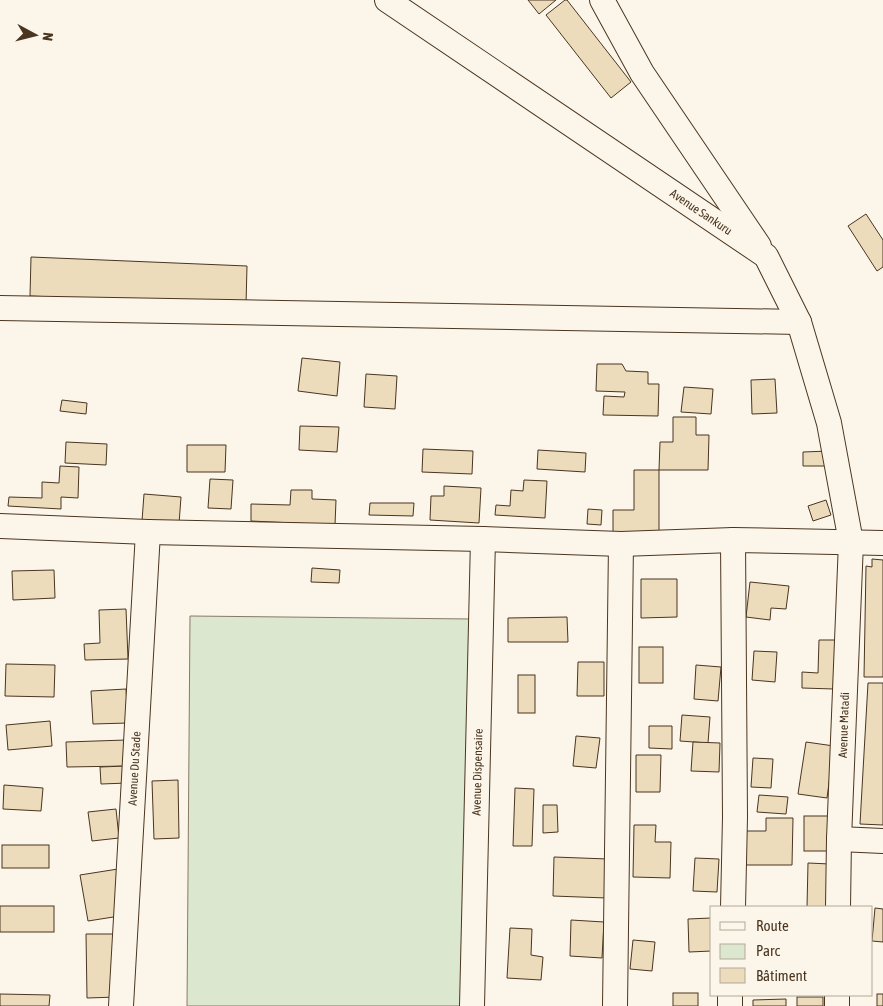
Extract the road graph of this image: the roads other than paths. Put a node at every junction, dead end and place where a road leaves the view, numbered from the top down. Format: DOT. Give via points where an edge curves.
graph roads {
  1 [pos="387,0"];
  2 [pos="602,0"];
  3 [pos="766,256"];
  4 [pos="0,308"];
  5 [pos="799,322"];
  6 [pos="0,526"];
  7 [pos="148,532"];
  8 [pos="483,538"];
  9 [pos="733,540"];
  10 [pos="852,542"];
  11 [pos="883,543"];
  12 [pos="621,544"];
  13 [pos="839,839"];
  14 [pos="883,841"];
  15 [pos="733,906"];
  16 [pos="838,906"];
  17 [pos="121,1006"];
  18 [pos="472,1006"];
  19 [pos="616,1006"];
  1 -- 3 [label="street, Avenue Sankuru"];
  2 -- 3 [label="street" via="642,73"];
  3 -- 5 [label="street, Avenue Sankuru"];
  4 -- 5 [label="street"];
  5 -- 10 [label="street, Avenue Sankuru" via="829,424"];
  6 -- 7 [label="street"];
  7 -- 8 [label="street"];
  7 -- 17 [label="street, Avenue Du Stade"];
  8 -- 12 [label="street"];
  8 -- 18 [label="street, Avenue Dispensaire"];
  9 -- 10 [label="street"];
  9 -- 12 [label="street"];
  9 -- 15 [label="street"];
  10 -- 11 [label="street"];
  10 -- 13 [label="street, Avenue Matadi"];
  12 -- 19 [label="street"];
  13 -- 14 [label="street"];
  13 -- 16 [label="street, Avenue Matadi"];
}
